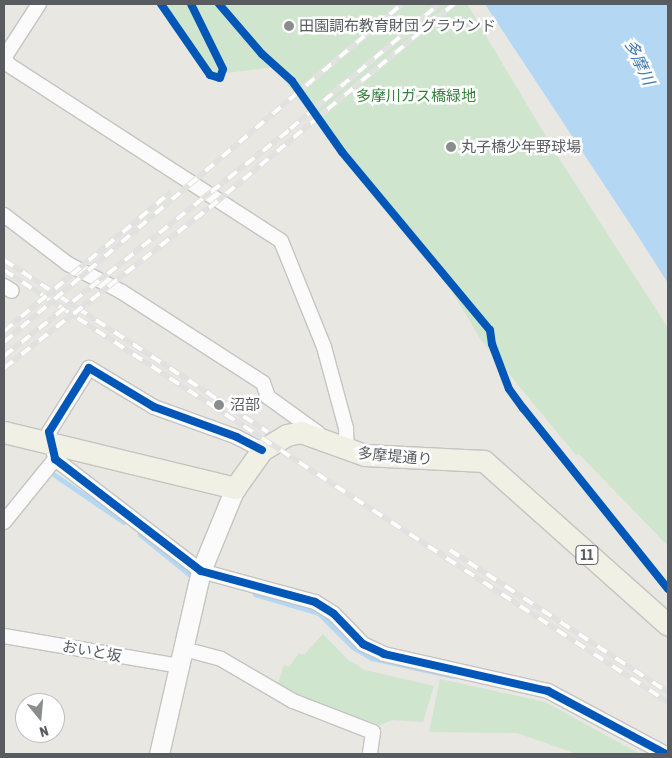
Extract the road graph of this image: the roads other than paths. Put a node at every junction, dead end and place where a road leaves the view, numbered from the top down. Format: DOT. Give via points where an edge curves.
graph roads {
  1 [pos="39,4"];
  2 [pos="4,58"];
  3 [pos="4,215"];
  4 [pos="4,432"];
  5 [pos="319,439"];
  6 [pos="262,450"];
  7 [pos="52,451"];
  8 [pos="348,451"];
  9 [pos="235,488"];
  10 [pos="4,522"];
  11 [pos="200,572"];
  12 [pos="668,625"];
  13 [pos="4,636"];
  14 [pos="182,657"];
  15 [pos="159,754"];
  16 [pos="370,754"];
  17 [pos="666,754"];
  1 -- 2 [label="street"];
  2 -- 8 [label="street" via="9,65 281,241 324,347 346,428"];
  3 -- 5 [label="street" via="68,264 122,292 263,383 268,397 318,432"];
  4 -- 7 [label="main road"];
  5 -- 6 [label="main road, 多摩堤通り / 11" via="301,432 287,435"];
  5 -- 8 [label="main road, 多摩堤通り / 11"];
  6 -- 7 [label="street" via="237,437 154,407 89,368 49,432"];
  6 -- 9 [label="main road, 多摩堤通り / 11"];
  7 -- 9 [label="main road"];
  7 -- 10 [label="street"];
  7 -- 11 [label="street"];
  8 -- 12 [label="main road, 多摩堤通り / 11" via="409,459 484,461"];
  9 -- 11 [label="street"];
  11 -- 14 [label="street"];
  11 -- 17 [label="street" via="315,602 334,614 363,644 384,654 548,691"];
  13 -- 14 [label="street, おいと坂"];
  14 -- 15 [label="street"];
  14 -- 16 [label="street, おいと坂" via="221,658 293,701 373,732"];
}
